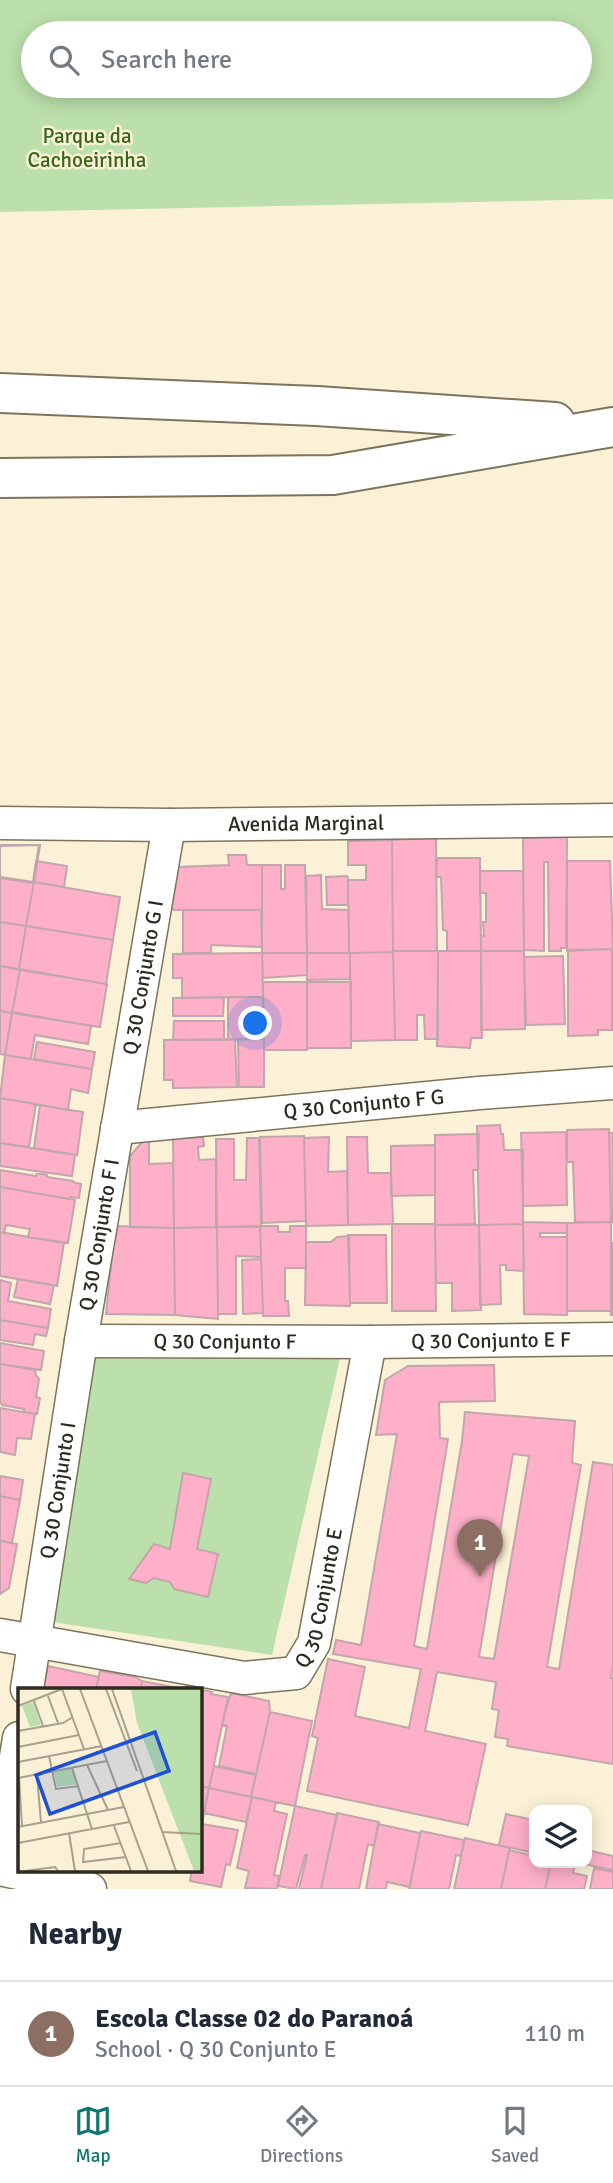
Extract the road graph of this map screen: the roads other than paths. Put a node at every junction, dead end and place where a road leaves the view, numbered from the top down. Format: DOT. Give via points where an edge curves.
graph roads {
  1 [pos="0,393"];
  2 [pos="613,427"];
  3 [pos="0,478"];
  4 [pos="613,820"];
  5 [pos="0,823"];
  6 [pos="169,825"];
  7 [pos="613,1083"];
  8 [pos="117,1128"];
  9 [pos="613,1339"];
  10 [pos="80,1341"];
  11 [pos="370,1342"];
  12 [pos="0,1635"];
  13 [pos="35,1641"];
  14 [pos="27,1688"];
  15 [pos="18,1744"];
  16 [pos="0,1858"];
  17 [pos="0,1868"];
  18 [pos="90,1889"];
  1 -- 2 [label="main road" via="317,406"];
  2 -- 3 [label="main road" via="333,475"];
  4 -- 6 [label="street, Avenida Marginal"];
  5 -- 6 [label="street, Avenida Marginal"];
  6 -- 8 [label="street, Q 30 Conjunto G I"];
  7 -- 8 [label="street, Q 30 Conjunto F G"];
  8 -- 10 [label="street, Q 30 Conjunto F I"];
  9 -- 11 [label="street, Q 30 Conjunto E F"];
  10 -- 11 [label="street, Q 30 Conjunto F"];
  10 -- 13 [label="street, Q 30 Conjunto I"];
  11 -- 13 [label="street, Q 30 Conjunto E" via="314,1643 296,1673 244,1678"];
  12 -- 13 [label="street"];
  13 -- 14 [label="street, Q 30 Conjunto I"];
  15 -- 16 [label="street"];
  17 -- 18 [label="street"];
}
